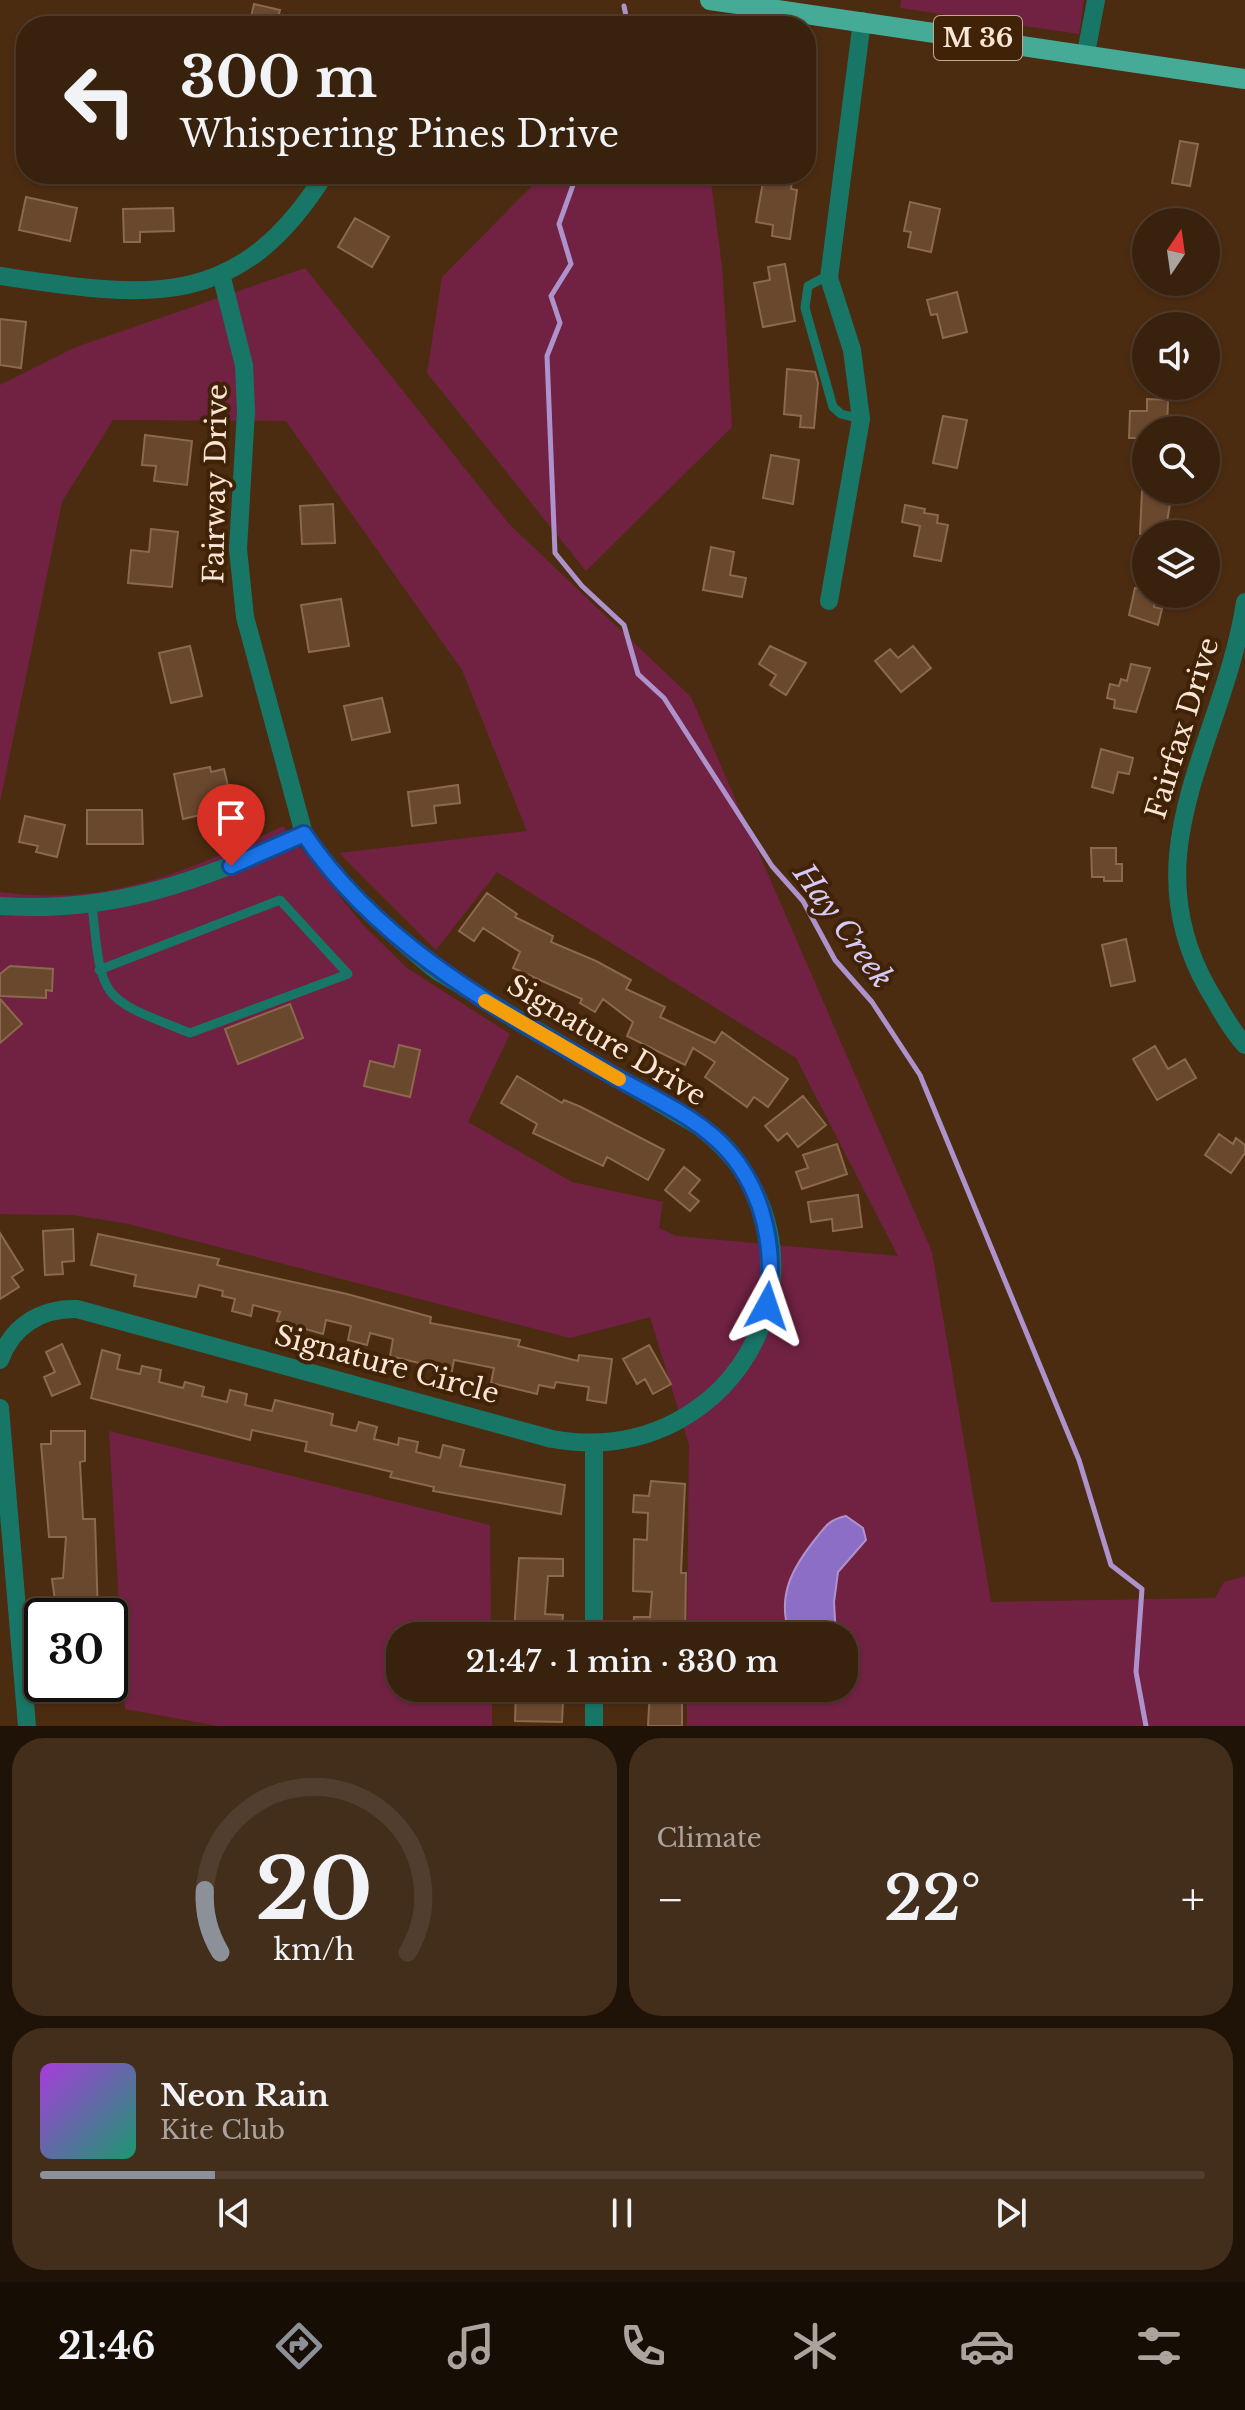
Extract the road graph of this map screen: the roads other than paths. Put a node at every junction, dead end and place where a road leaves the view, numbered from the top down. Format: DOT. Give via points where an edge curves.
graph roads {
  1 [pos="710,0"];
  2 [pos="1096,0"];
  3 [pos="862,21"];
  4 [pos="1086,53"];
  5 [pos="1245,79"];
  6 [pos="318,184"];
  7 [pos="221,274"];
  8 [pos="830,275"];
  9 [pos="0,276"];
  10 [pos="861,419"];
  11 [pos="829,601"];
  12 [pos="1245,602"];
  13 [pos="304,834"];
  14 [pos="92,904"];
  15 [pos="0,906"];
  16 [pos="99,970"];
  17 [pos="1245,1045"];
  18 [pos="0,1360"];
  19 [pos="0,1408"];
  20 [pos="594,1444"];
  21 [pos="594,1622"];
  22 [pos="594,1702"];
  23 [pos="27,1726"];
  24 [pos="594,1726"];
  1 -- 3 [label="main road, M 36"];
  2 -- 4 [label="street"];
  3 -- 4 [label="main road, M 36"];
  3 -- 8 [label="street"];
  4 -- 5 [label="main road, M 36"];
  6 -- 7 [label="street" via="281,235"];
  7 -- 9 [label="street" via="134,293"];
  7 -- 13 [label="street, Fairway Drive" via="244,365 238,549 245,617"];
  8 -- 10 [label="street" via="852,350"];
  8 -- 10 [label="lane" via="808,286 805,308 833,407"];
  10 -- 11 [label="street"];
  12 -- 17 [label="street, Fairfax Drive" via="1231,672 1185,802 1176,875 1180,923 1195,966"];
  13 -- 14 [label="street" via="179,886"];
  13 -- 20 [label="street, Signature Drive" via="379,918 437,971 700,1127 728,1151 749,1181 764,1218 771,1274 767,1306 751,1352 720,1391 685,1418 648,1435"];
  14 -- 15 [label="street"];
  14 -- 16 [label="lane"];
  16 -- 16 [label="lane" via="117,1001 190,1033 348,974 280,900"];
  18 -- 20 [label="street, Signature Circle" via="9,1341 31,1319 77,1309 552,1439"];
  19 -- 23 [label="street"];
  20 -- 21 [label="street"];
  22 -- 24 [label="street"];
}
